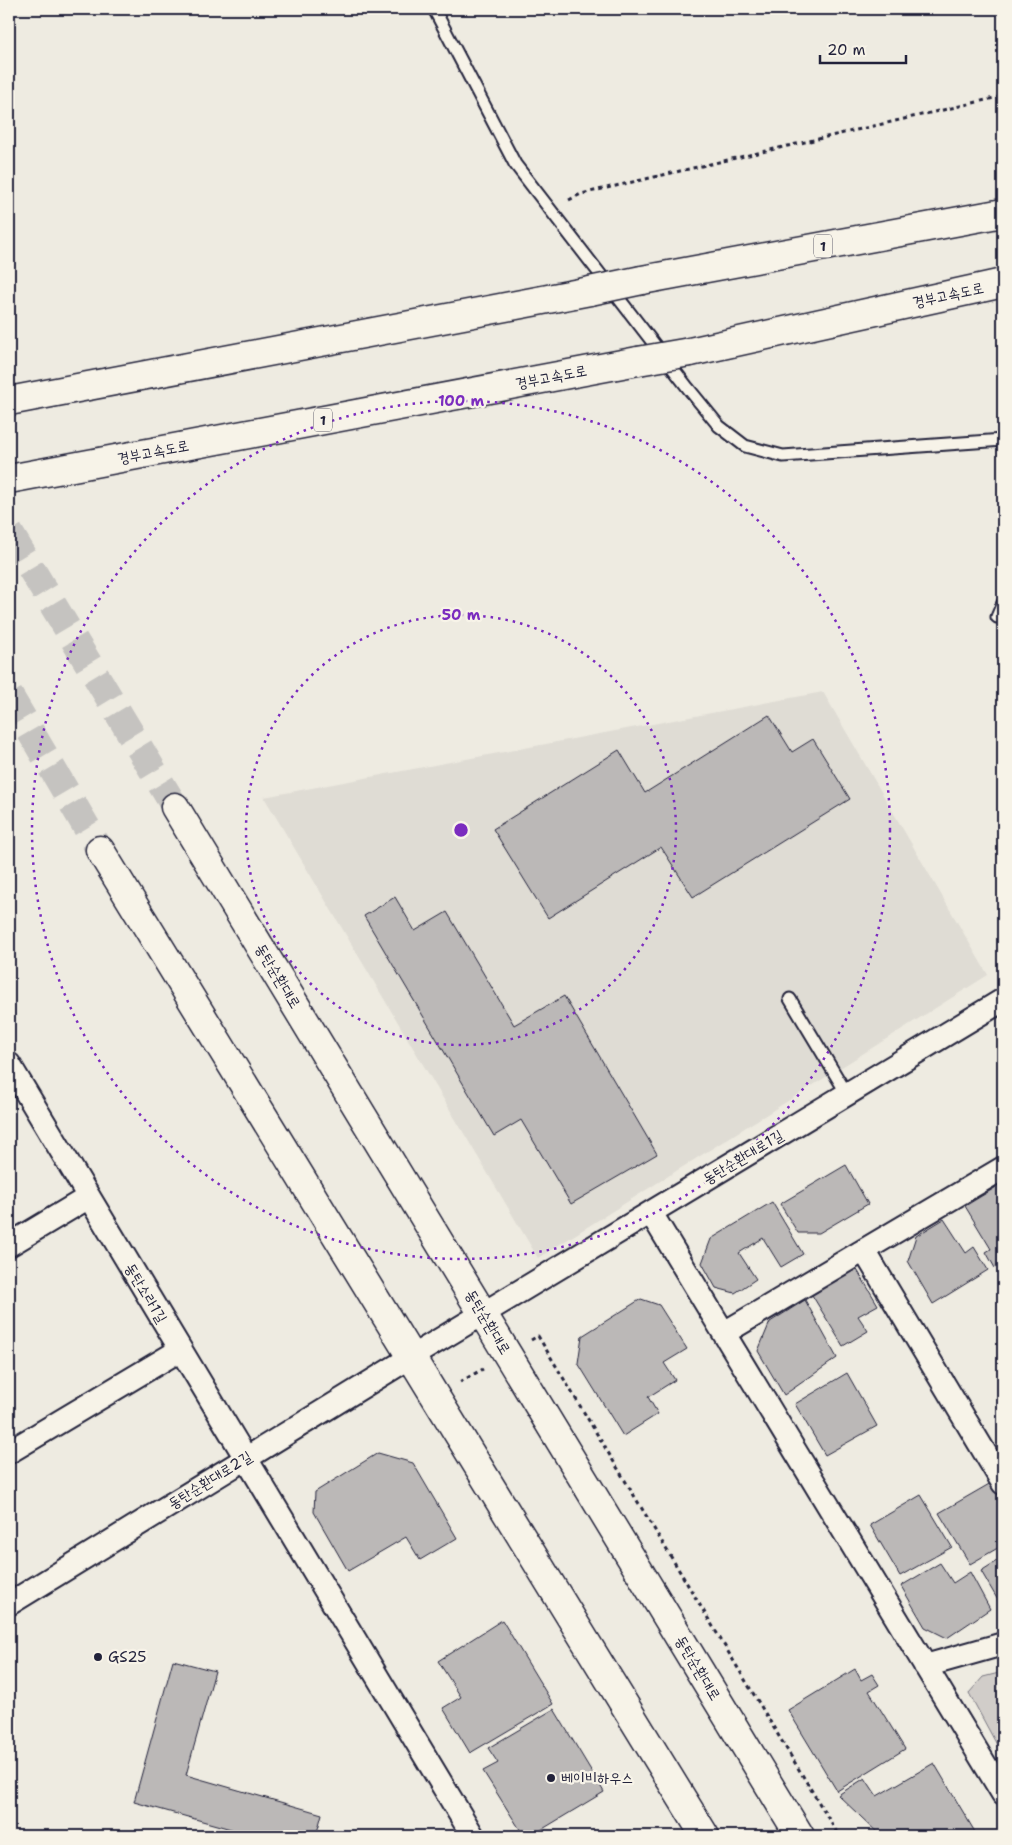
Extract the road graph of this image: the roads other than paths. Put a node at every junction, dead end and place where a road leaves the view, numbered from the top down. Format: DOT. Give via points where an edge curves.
graph roads {
  1 [pos="434,9"];
  2 [pos="1003,213"];
  3 [pos="1003,283"];
  4 [pos="9,401"];
  5 [pos="1003,440"];
  6 [pos="9,479"];
  7 [pos="1003,603"];
  8 [pos="997,617"];
  9 [pos="175,807"];
  10 [pos="100,850"];
  11 [pos="790,999"];
  12 [pos="1003,1000"];
  13 [pos="9,1064"];
  14 [pos="847,1094"];
  15 [pos="17,1095"];
  16 [pos="1003,1168"];
  17 [pos="89,1197"];
  18 [pos="651,1213"];
  19 [pos="9,1245"];
  20 [pos="865,1252"];
  21 [pos="483,1314"];
  22 [pos="724,1333"];
  23 [pos="180,1350"];
  24 [pos="411,1357"];
  25 [pos="9,1452"];
  26 [pos="246,1458"];
  27 [pos="1003,1483"];
  28 [pos="9,1604"];
  29 [pos="1003,1644"];
  30 [pos="925,1666"];
  31 [pos="1003,1794"];
  32 [pos="473,1836"];
  33 [pos="705,1836"];
  34 [pos="800,1836"];
  1 -- 5 [label="lane" via="515,164 700,403 719,426 745,446 783,456"];
  2 -- 4 [label="main road, 1, bridge"];
  3 -- 6 [label="main road, 경부고속도로 / 1, bridge" via="690,352"];
  7 -- 8 [label="lane"];
  9 -- 21 [label="main road, 동탄순환대로"];
  10 -- 24 [label="main road"];
  11 -- 14 [label="lane"];
  12 -- 14 [label="street, 동탄순환대로1길"];
  13 -- 15 [label="street, 동탄소라1길"];
  14 -- 18 [label="street, 동탄순환대로1길"];
  15 -- 17 [label="street, 동탄소라1길"];
  16 -- 20 [label="street"];
  17 -- 19 [label="street"];
  17 -- 23 [label="street, 동탄소라1길"];
  18 -- 21 [label="street, 동탄순환대로1길"];
  18 -- 22 [label="street"];
  20 -- 22 [label="street"];
  20 -- 27 [label="street"];
  21 -- 24 [label="street, 동탄순환대로2길"];
  21 -- 34 [label="main road, 동탄순환대로"];
  22 -- 30 [label="street"];
  23 -- 25 [label="street"];
  23 -- 26 [label="street, 동탄소라1길"];
  24 -- 26 [label="street, 동탄순환대로2길"];
  24 -- 33 [label="main road"];
  26 -- 28 [label="street, 동탄순환대로2길"];
  26 -- 32 [label="street, 동탄소라1길"];
  29 -- 30 [label="street"];
  30 -- 31 [label="street"];
}
